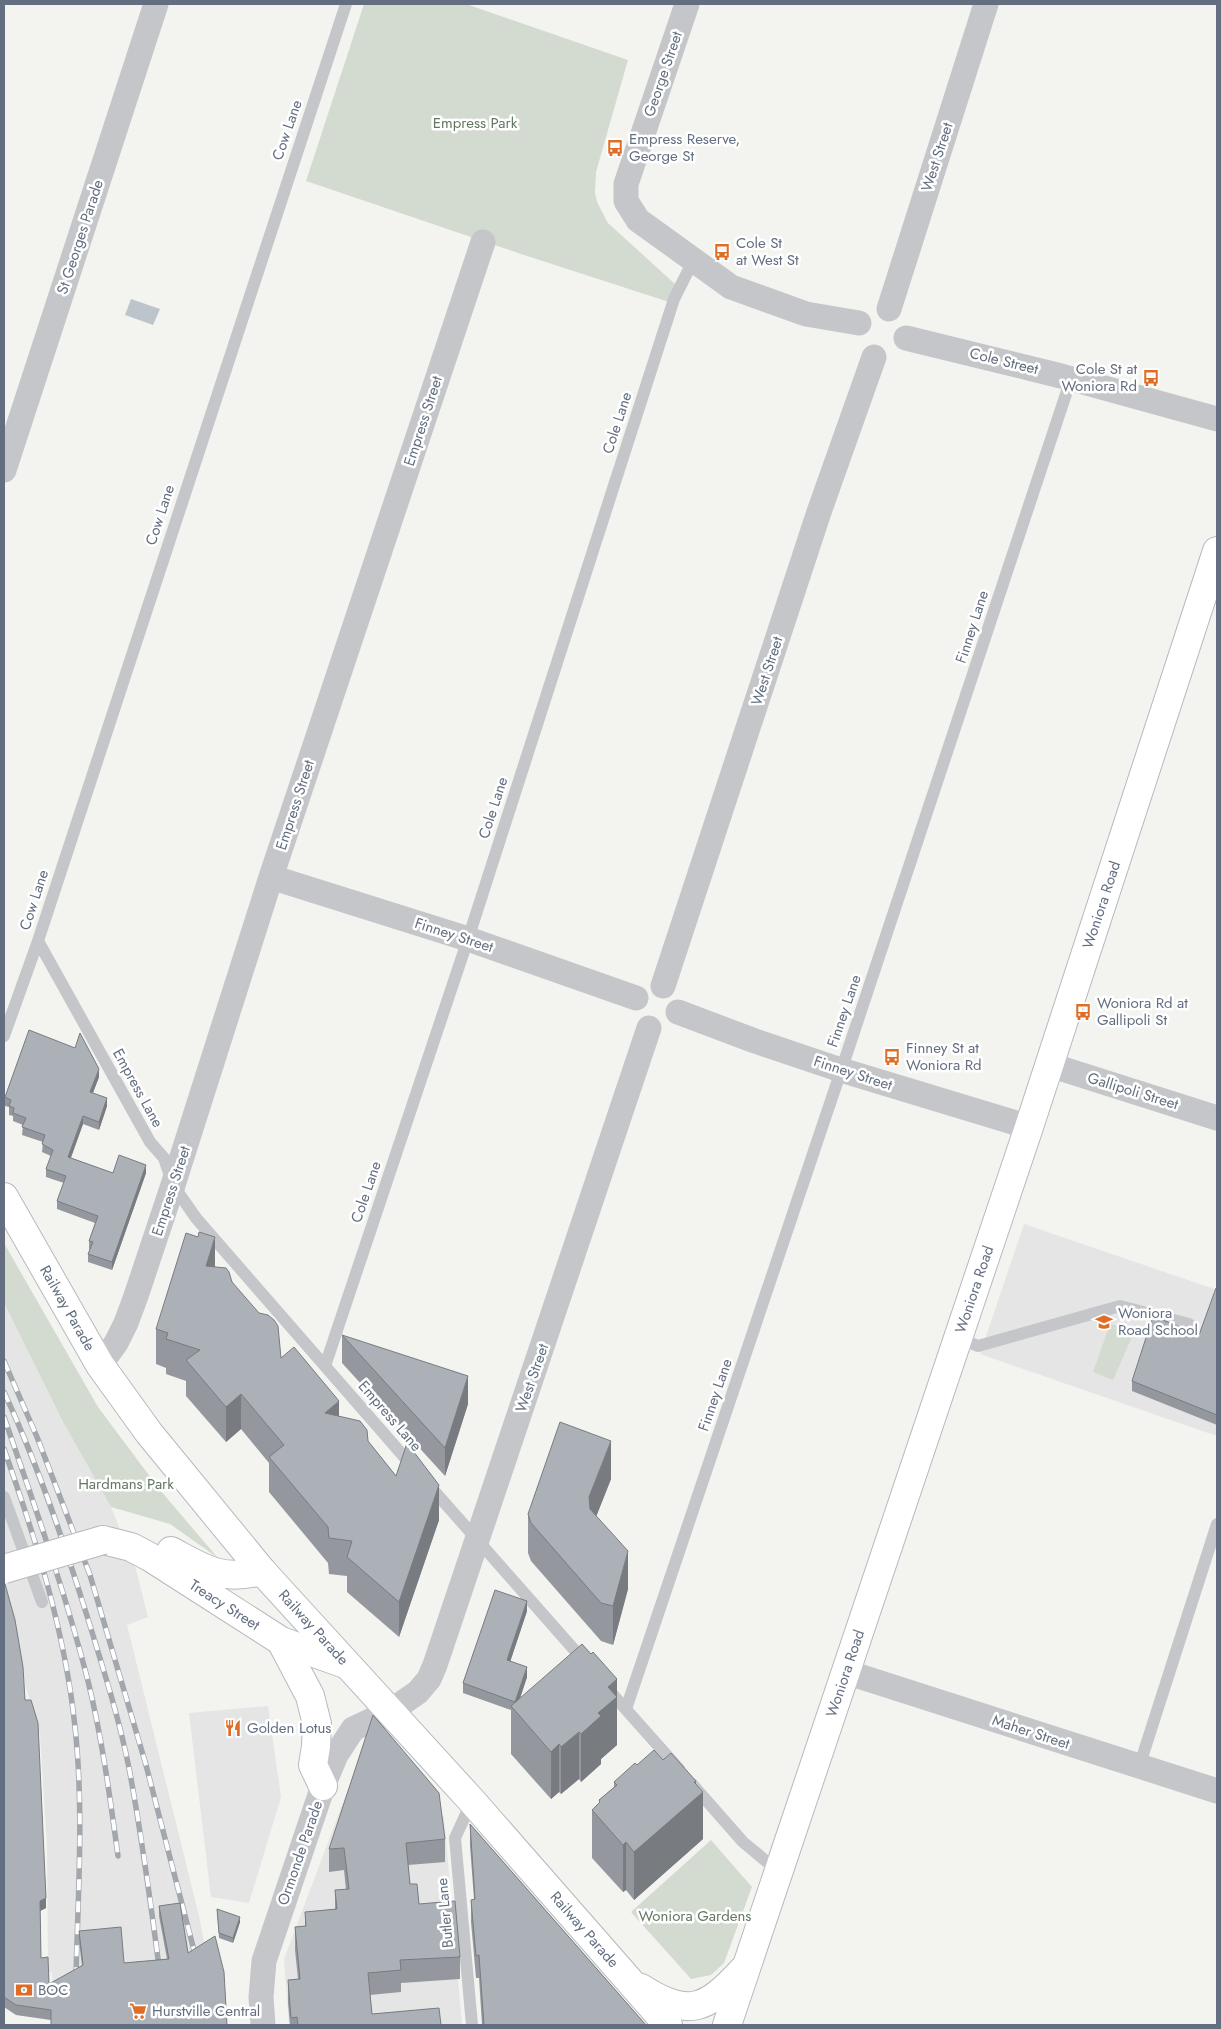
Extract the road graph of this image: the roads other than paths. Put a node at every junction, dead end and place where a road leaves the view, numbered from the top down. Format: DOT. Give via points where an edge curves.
graph roads {
  1 [pos="156,4"];
  2 [pos="346,4"];
  3 [pos="687,4"];
  4 [pos="986,4"];
  5 [pos="483,242"];
  6 [pos="693,261"];
  7 [pos="889,309"];
  8 [pos="859,323"];
  9 [pos="906,338"];
  10 [pos="874,357"];
  11 [pos="1071,379"];
  12 [pos="1217,419"];
  13 [pos="4,470"];
  14 [pos="1217,551"];
  15 [pos="271,877"];
  16 [pos="468,939"];
  17 [pos="38,941"];
  18 [pos="663,986"];
  19 [pos="636,998"];
  20 [pos="678,1012"];
  21 [pos="649,1028"];
  22 [pos="4,1036"];
  23 [pos="1050,1065"];
  24 [pos="841,1070"];
  25 [pos="1217,1118"];
  26 [pos="1030,1128"];
  27 [pos="173,1186"];
  28 [pos="4,1197"];
  29 [pos="1189,1324"];
  30 [pos="959,1338"];
  31 [pos="100,1365"];
  32 [pos="325,1366"];
  33 [pos="4,1497"];
  34 [pos="1217,1524"];
  35 [pos="103,1540"];
  36 [pos="478,1540"];
  37 [pos="4,1569"];
  38 [pos="262,1571"];
  39 [pos="42,1602"];
  40 [pos="281,1641"];
  41 [pos="349,1666"];
  42 [pos="846,1672"];
  43 [pos="626,1709"];
  44 [pos="391,1711"];
  45 [pos="1138,1767"];
  46 [pos="323,1786"];
  47 [pos="1217,1791"];
  48 [pos="472,1801"];
  49 [pos="778,1871"];
  50 [pos="746,1966"];
  51 [pos="627,1979"];
  52 [pos="263,2025"];
  53 [pos="472,2025"];
  54 [pos="668,2025"];
  55 [pos="727,2025"];
  1 -- 13 [label="street, St Georges Parade"];
  2 -- 17 [label="lane, Cow Lane"];
  3 -- 6 [label="street, George Street" via="625,194 628,206 638,220"];
  4 -- 7 [label="street, West Street"];
  5 -- 15 [label="street, Empress Street"];
  6 -- 8 [label="street" via="730,287 806,314"];
  6 -- 16 [label="lane, Cole Lane" via="674,298"];
  7 -- 8 [label="street" via="868,312"];
  7 -- 9 [label="street" via="901,317"];
  8 -- 10 [label="street" via="857,340"];
  9 -- 10 [label="street" via="898,352 883,358"];
  9 -- 11 [label="street, Cole Street"];
  10 -- 18 [label="street, West Street" via="819,512"];
  11 -- 12 [label="street, Cole Street"];
  11 -- 24 [label="lane, Finney Lane"];
  14 -- 23 [label="street, Woniora Road"];
  15 -- 16 [label="street, Finney Street"];
  15 -- 27 [label="street, Empress Street"];
  16 -- 19 [label="street, Finney Street"];
  16 -- 32 [label="lane, Cole Lane"];
  17 -- 22 [label="lane, Cow Lane"];
  17 -- 27 [label="lane, Empress Lane" via="150,1142 164,1158"];
  18 -- 19 [label="street" via="647,987"];
  18 -- 20 [label="street" via="676,996"];
  19 -- 21 [label="street" via="636,1016"];
  20 -- 21 [label="street" via="670,1025 663,1029"];
  20 -- 24 [label="street, Finney Street"];
  21 -- 36 [label="street, West Street"];
  23 -- 25 [label="street, Gallipoli Street"];
  23 -- 26 [label="street, Woniora Road"];
  24 -- 26 [label="street, Finney Street"];
  24 -- 43 [label="lane, Finney Lane"];
  26 -- 30 [label="street, Woniora Road"];
  27 -- 31 [label="street, Empress Street" via="126,1323"];
  27 -- 32 [label="lane, Empress Lane" via="196,1218"];
  28 -- 31 [label="street, Railway Parade"];
  29 -- 30 [label="lane" via="1120,1306 978,1346"];
  30 -- 42 [label="street, Woniora Road"];
  31 -- 38 [label="street, Railway Parade" via="149,1433"];
  32 -- 36 [label="lane, Empress Lane"];
  33 -- 39 [label="lane"];
  34 -- 45 [label="lane"];
  35 -- 37 [label="street, Treacy Street, bridge"];
  35 -- 38 [label="street, Treacy Street" via="116,1536 142,1537 203,1569 220,1574 234,1576"];
  35 -- 40 [label="street, Treacy Street" via="150,1557"];
  36 -- 43 [label="lane, Empress Lane"];
  36 -- 44 [label="street, West Street" via="429,1679 409,1700"];
  38 -- 41 [label="street, Railway Parade"];
  40 -- 41 [label="street, Treacy Street"];
  40 -- 46 [label="street" via="310,1696 317,1724 313,1765"];
  41 -- 44 [label="street, Railway Parade"];
  42 -- 45 [label="street, Maher Street"];
  42 -- 49 [label="street, Woniora Road"];
  43 -- 49 [label="lane, Empress Lane" via="743,1842"];
  44 -- 46 [label="street, Ormonde Parade" via="352,1729"];
  44 -- 48 [label="street, Railway Parade"];
  45 -- 47 [label="street, Maher Street"];
  46 -- 52 [label="street, Ormonde Parade" via="264,1961"];
  48 -- 51 [label="street, Railway Parade"];
  48 -- 53 [label="lane, Butler Lane" via="455,1838"];
  49 -- 50 [label="street, Woniora Road"];
  50 -- 51 [label="street" via="718,1994 697,2006 671,2003"];
  50 -- 55 [label="street, Woniora Road"];
  51 -- 54 [label="street, Railway Parade"];
}
